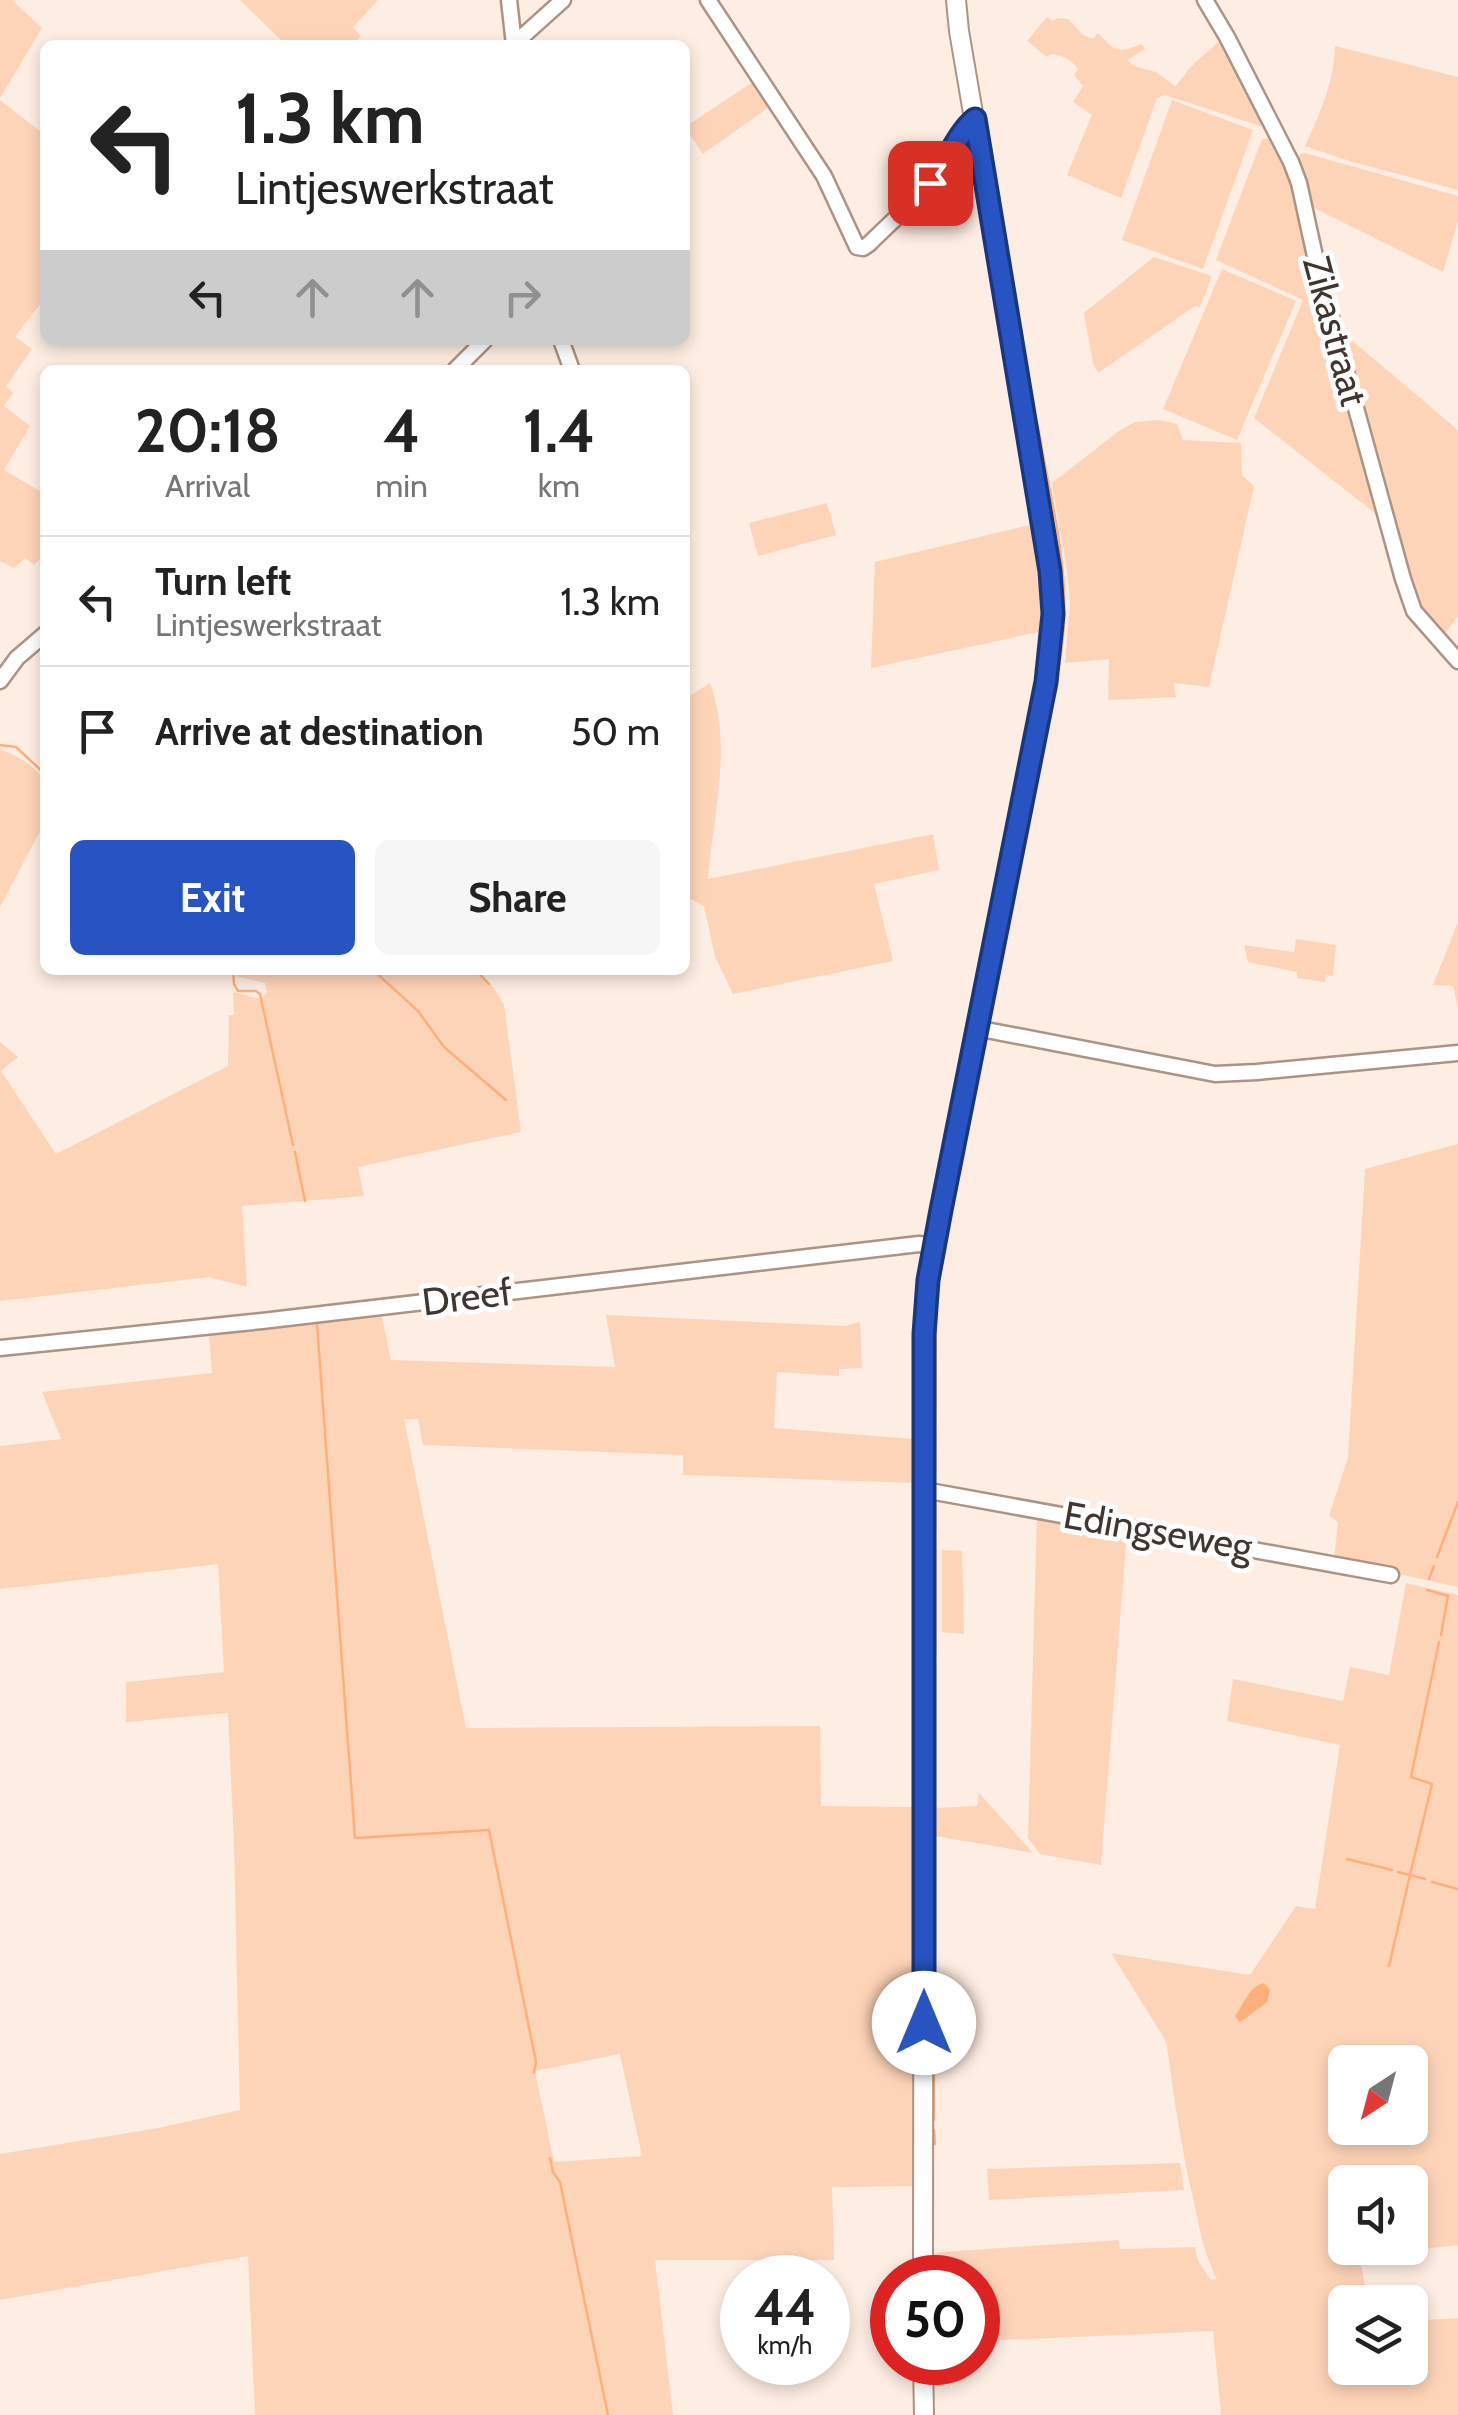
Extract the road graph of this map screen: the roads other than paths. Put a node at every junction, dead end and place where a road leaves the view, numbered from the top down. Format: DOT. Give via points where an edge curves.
graph roads {
  1 [pos="510,0"];
  2 [pos="564,0"];
  3 [pos="708,0"];
  4 [pos="956,0"];
  5 [pos="1204,0"];
  6 [pos="514,40"];
  7 [pos="520,40"];
  8 [pos="975,119"];
  9 [pos="480,345"];
  10 [pos="460,365"];
  11 [pos="40,638"];
  12 [pos="1458,662"];
  13 [pos="0,682"];
  14 [pos="976,1028"];
  15 [pos="1458,1053"];
  16 [pos="934,1246"];
  17 [pos="0,1348"];
  18 [pos="924,1490"];
  19 [pos="1391,1574"];
  20 [pos="923,2255"];
  21 [pos="924,2385"];
  22 [pos="924,2415"];
  1 -- 6 [label="street"];
  2 -- 7 [label="street"];
  3 -- 8 [label="street" via="824,176 858,247 869,244 930,183"];
  4 -- 8 [label="main road"];
  5 -- 12 [label="street, Zikastraat" via="1291,162 1403,579 1414,611"];
  8 -- 14 [label="main road" via="1053,614"];
  9 -- 10 [label="street"];
  11 -- 13 [label="street"];
  14 -- 15 [label="street" via="1215,1074"];
  14 -- 16 [label="main road"];
  16 -- 17 [label="street, Dreef"];
  16 -- 18 [label="main road" via="924,1334"];
  18 -- 19 [label="street, Edingseweg"];
  18 -- 20 [label="main road"];
  21 -- 22 [label="main road"];
}
